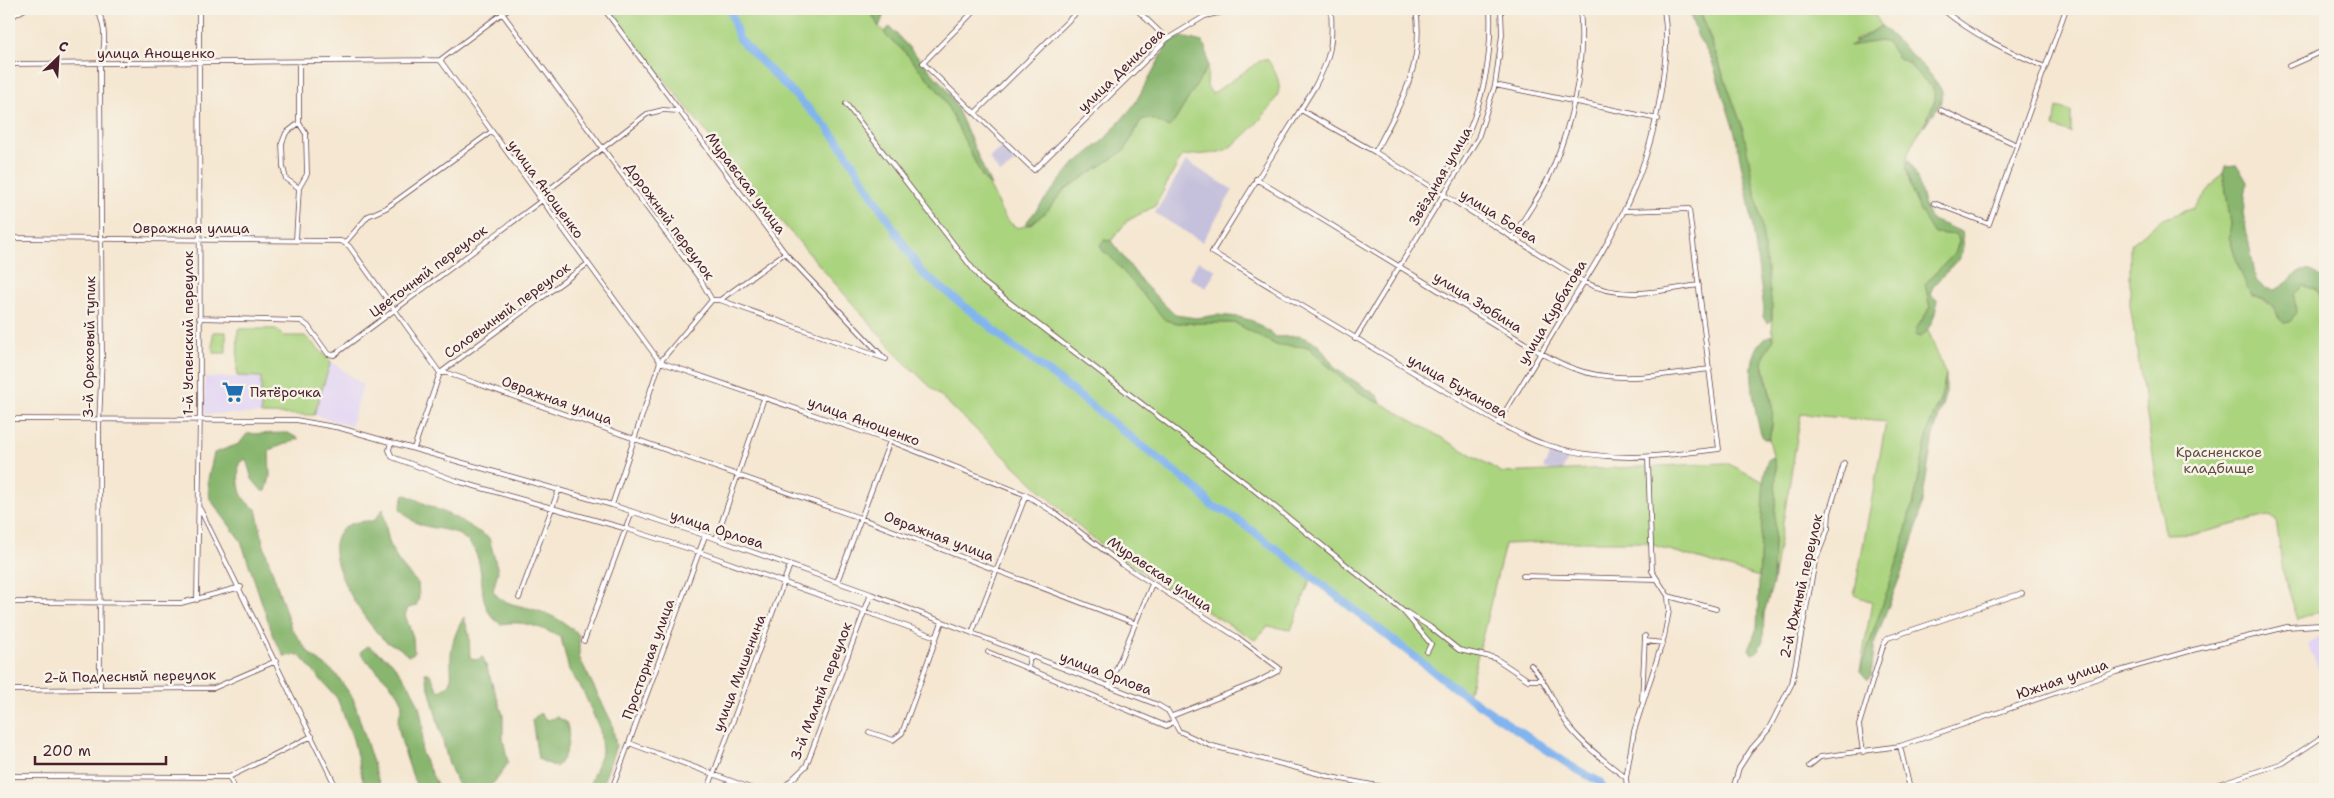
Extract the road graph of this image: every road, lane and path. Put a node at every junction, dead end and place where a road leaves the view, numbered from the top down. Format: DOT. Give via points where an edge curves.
graph roads {
  1 [pos="25,9"];
  2 [pos="97,9"];
  3 [pos="199,9"];
  4 [pos="499,9"];
  5 [pos="508,9"];
  6 [pos="604,9"];
  7 [pos="976,9"];
  8 [pos="1080,9"];
  9 [pos="1136,9"];
  10 [pos="1237,9"];
  11 [pos="1332,9"];
  12 [pos="1416,9"];
  13 [pos="1490,9"];
  14 [pos="1501,9"];
  15 [pos="1580,9"];
  16 [pos="1664,9"];
  17 [pos="1942,9"];
  18 [pos="2066,9"];
  19 [pos="502,13"];
  20 [pos="9,18"];
  21 [pos="1167,40"];
  22 [pos="2325,50"];
  23 [pos="440,60"];
  24 [pos="299,63"];
  25 [pos="9,64"];
  26 [pos="100,64"];
  27 [pos="199,64"];
  28 [pos="2044,66"];
  29 [pos="2289,66"];
  30 [pos="1495,85"];
  31 [pos="1574,102"];
  32 [pos="846,104"];
  33 [pos="1301,110"];
  34 [pos="1941,110"];
  35 [pos="678,111"];
  36 [pos="975,113"];
  37 [pos="1658,119"];
  38 [pos="299,123"];
  39 [pos="490,132"];
  40 [pos="2017,145"];
  41 [pos="602,148"];
  42 [pos="1375,152"];
  43 [pos="1256,180"];
  44 [pos="298,188"];
  45 [pos="1435,189"];
  46 [pos="1444,195"];
  47 [pos="539,199"];
  48 [pos="1934,203"];
  49 [pos="1625,211"];
  50 [pos="9,238"];
  51 [pos="1512,238"];
  52 [pos="100,239"];
  53 [pos="200,240"];
  54 [pos="296,240"];
  55 [pos="345,243"];
  56 [pos="785,254"];
  57 [pos="586,264"];
  58 [pos="1399,267"];
  59 [pos="1584,282"];
  60 [pos="1699,285"];
  61 [pos="712,300"];
  62 [pos="720,300"];
  63 [pos="394,309"];
  64 [pos="199,318"];
  65 [pos="1355,339"];
  66 [pos="1541,353"];
  67 [pos="886,359"];
  68 [pos="660,362"];
  69 [pos="1710,369"];
  70 [pos="440,373"];
  71 [pos="764,398"];
  72 [pos="9,419"];
  73 [pos="100,420"];
  74 [pos="199,420"];
  75 [pos="1498,423"];
  76 [pos="633,440"];
  77 [pos="890,441"];
  78 [pos="391,442"];
  79 [pos="414,448"];
  80 [pos="1648,458"];
  81 [pos="1844,463"];
  82 [pos="737,475"];
  83 [pos="558,489"];
  84 [pos="1026,495"];
  85 [pos="612,505"];
  86 [pos="199,507"];
  87 [pos="553,507"];
  88 [pos="632,512"];
  89 [pos="860,518"];
  90 [pos="627,528"];
  91 [pos="705,536"];
  92 [pos="716,539"];
  93 [pos="699,552"];
  94 [pos="790,565"];
  95 [pos="997,570"];
  96 [pos="1523,576"];
  97 [pos="1656,579"];
  98 [pos="837,582"];
  99 [pos="785,583"];
  100 [pos="1152,584"];
  101 [pos="241,587"];
  102 [pos="2022,593"];
  103 [pos="871,594"];
  104 [pos="1668,596"];
  105 [pos="519,598"];
  106 [pos="197,600"];
  107 [pos="9,602"];
  108 [pos="99,602"];
  109 [pos="1716,609"];
  110 [pos="864,610"];
  111 [pos="1403,611"];
  112 [pos="942,622"];
  113 [pos="2325,622"];
  114 [pos="1134,623"];
  115 [pos="972,633"];
  116 [pos="936,637"];
  117 [pos="584,641"];
  118 [pos="1662,643"];
  119 [pos="988,652"];
  120 [pos="1427,652"];
  121 [pos="1030,655"];
  122 [pos="276,661"];
  123 [pos="1531,665"];
  124 [pos="1028,669"];
  125 [pos="1543,680"];
  126 [pos="1109,686"];
  127 [pos="100,688"];
  128 [pos="9,690"];
  129 [pos="1642,707"];
  130 [pos="1172,716"];
  131 [pos="1173,722"];
  132 [pos="869,732"];
  133 [pos="2325,735"];
  134 [pos="312,736"];
  135 [pos="629,743"];
  136 [pos="1900,746"];
  137 [pos="1863,752"];
  138 [pos="1809,766"];
  139 [pos="9,776"];
  140 [pos="713,776"];
  141 [pos="229,777"];
  142 [pos="1626,778"];
  143 [pos="235,789"];
  144 [pos="338,789"];
  145 [pos="612,789"];
  146 [pos="708,789"];
  147 [pos="753,789"];
  148 [pos="782,789"];
  149 [pos="1393,789"];
  150 [pos="1627,789"];
  151 [pos="1733,789"];
  152 [pos="1910,789"];
  153 [pos="2203,789"];
  1 -- 20 [label="street"];
  2 -- 26 [label="street, 3-й Ореховый тупик" via="104,22"];
  3 -- 27 [label="street, 1-й Успенский переулок"];
  4 -- 19 [label="street, Дорожный переулок"];
  5 -- 19 [label="street"];
  6 -- 35 [label="street, Муравская улица"];
  7 -- 36 [label="street" via="924,63"];
  8 -- 36 [label="street"];
  9 -- 21 [label="street"];
  10 -- 21 [label="street, улица Денисова" via="1205,16"];
  11 -- 33 [label="street" via="1333,36 1328,62"];
  12 -- 42 [label="street" via="1414,71 1403,100"];
  13 -- 45 [label="street, Звёздная улица" via="1491,34 1485,83 1468,133"];
  14 -- 30 [label="street, Звёздная улица" via="1502,35"];
  15 -- 31 [label="street" via="1582,40"];
  16 -- 37 [label="street, улица Курбатова" via="1668,39"];
  17 -- 28 [label="street" via="1961,25 1997,46"];
  18 -- 28 [label="street"];
  19 -- 23 [label="street"];
  19 -- 41 [label="street, Дорожный переулок"];
  21 -- 36 [label="street, улица Денисова" via="1034,170"];
  22 -- 29 [label="street"];
  23 -- 24 [label="street, улица Анощенко"];
  23 -- 39 [label="street, улица Анощенко"];
  24 -- 27 [label="street, улица Анощенко"];
  24 -- 38 [label="street"];
  25 -- 26 [label="street, улица Анощенко"];
  26 -- 27 [label="street, улица Анощенко"];
  26 -- 52 [label="street, 3-й Ореховый тупик"];
  27 -- 53 [label="street, 1-й Успенский переулок"];
  28 -- 40 [label="street"];
  30 -- 31 [label="street"];
  30 -- 46 [label="street, Звёздная улица" via="1478,138"];
  31 -- 37 [label="street"];
  31 -- 51 [label="street" via="1554,166"];
  32 -- 111 [label="street" via="983,282 1248,485"];
  33 -- 42 [label="street, улица Боева"];
  33 -- 43 [label="street"];
  34 -- 40 [label="street"];
  35 -- 41 [label="street, Цветочный переулок" via="647,114"];
  35 -- 56 [label="street, Муравская улица"];
  37 -- 49 [label="street, улица Курбатова"];
  38 -- 44 [label="street" via="306,134 307,149 306,174"];
  38 -- 44 [label="street" via="286,133 282,143 282,167 286,178"];
  39 -- 47 [label="street, улица Анощенко"];
  39 -- 55 [label="street" via="386,208 368,216"];
  40 -- 48 [label="street" via="1989,224"];
  41 -- 47 [label="street, Цветочный переулок"];
  41 -- 61 [label="street, Дорожный переулок" via="700,279"];
  42 -- 45 [label="street, улица Боева"];
  43 -- 58 [label="street, улица Зюбина"];
  43 -- 65 [label="street, улица Буханова" via="1212,252"];
  44 -- 54 [label="street"];
  45 -- 46 [label="street, улица Боева"];
  46 -- 51 [label="street, улица Боева"];
  46 -- 58 [label="street, Звёздная улица"];
  47 -- 57 [label="street, улица Анощенко"];
  47 -- 63 [label="street, Цветочный переулок"];
  49 -- 59 [label="street, улица Курбатова"];
  49 -- 60 [label="street" via="1689,209"];
  50 -- 52 [label="street, Овражная улица"];
  51 -- 59 [label="street, улица Боева"];
  52 -- 53 [label="street, Овражная улица"];
  52 -- 73 [label="street, 3-й Ореховый тупик"];
  53 -- 54 [label="street, Овражная улица"];
  53 -- 64 [label="street, 1-й Успенский переулок"];
  54 -- 55 [label="street, Овражная улица"];
  55 -- 63 [label="street"];
  56 -- 62 [label="street"];
  56 -- 67 [label="street, Муравская улица"];
  57 -- 68 [label="street, улица Анощенко"];
  57 -- 70 [label="street, Соловьиный переулок"];
  58 -- 65 [label="street, Звёздная улица"];
  58 -- 66 [label="street, улица Зюбина"];
  59 -- 60 [label="street, улица Боева" via="1601,290 1627,295"];
  59 -- 66 [label="street, улица Курбатова"];
  60 -- 69 [label="street"];
  61 -- 62 [label="street, Дорожный переулок"];
  61 -- 68 [label="street"];
  62 -- 67 [label="street, Дорожный переулок"];
  63 -- 64 [label="street, Цветочный переулок" via="334,355 328,354 301,321"];
  63 -- 70 [label="street"];
  64 -- 74 [label="street, 1-й Успенский переулок"];
  65 -- 75 [label="street, улица Буханова"];
  66 -- 69 [label="street, улица Зюбина" via="1574,369 1609,376 1651,376"];
  66 -- 75 [label="street, улица Курбатова"];
  68 -- 71 [label="street, улица Анощенко"];
  68 -- 76 [label="street"];
  69 -- 80 [label="street, улица Буханова" via="1719,449"];
  70 -- 76 [label="street, Овражная улица"];
  70 -- 79 [label="street"];
  71 -- 77 [label="street, улица Анощенко"];
  71 -- 82 [label="street"];
  72 -- 73 [label="street, улица Орлова"];
  73 -- 74 [label="street, улица Орлова"];
  73 -- 108 [label="street, 3-й Ореховый тупик"];
  74 -- 78 [label="street, улица Орлова" via="296,420"];
  74 -- 86 [label="street, 1-й Успенский переулок"];
  75 -- 80 [label="street, улица Буханова" via="1542,444 1570,451 1613,458"];
  76 -- 82 [label="street, Овражная улица"];
  76 -- 85 [label="street"];
  77 -- 84 [label="street, улица Анощенко"];
  77 -- 89 [label="street"];
  78 -- 79 [label="street, улица Орлова"];
  78 -- 87 [label="street, улица Орлова" via="389,450 392,457 404,463"];
  79 -- 83 [label="street, улица Орлова"];
  80 -- 97 [label="street" via="1651,560"];
  81 -- 151 [label="street, 2-й Южный переулок" via="1829,513 1828,529 1815,562 1792,683 1768,730 1739,768"];
  82 -- 89 [label="street, Овражная улица"];
  82 -- 92 [label="street"];
  83 -- 85 [label="street, улица Орлова"];
  83 -- 87 [label="street"];
  84 -- 95 [label="street"];
  84 -- 100 [label="street, Муравская улица"];
  85 -- 88 [label="street, улица Орлова"];
  86 -- 101 [label="street, 1-й Успенский переулок"];
  86 -- 106 [label="street, 1-й Успенский переулок"];
  87 -- 90 [label="street, улица Орлова"];
  87 -- 105 [label="street"];
  88 -- 90 [label="street"];
  88 -- 91 [label="street, улица Орлова"];
  89 -- 95 [label="street, Овражная улица"];
  89 -- 98 [label="street"];
  90 -- 93 [label="street, улица Орлова"];
  90 -- 117 [label="street"];
  91 -- 92 [label="street, улица Орлова"];
  91 -- 93 [label="street, Просторная улица"];
  92 -- 94 [label="street, улица Орлова"];
  93 -- 99 [label="street, улица Орлова"];
  93 -- 135 [label="street, Просторная улица"];
  94 -- 98 [label="street, улица Орлова"];
  94 -- 99 [label="street, улица Мишенина"];
  95 -- 114 [label="street, Овражная улица"];
  95 -- 115 [label="street"];
  96 -- 97 [label="street"];
  97 -- 104 [label="street"];
  98 -- 103 [label="street, улица Орлова"];
  99 -- 110 [label="street, улица Орлова"];
  99 -- 140 [label="street, улица Мишенина"];
  100 -- 114 [label="street"];
  100 -- 130 [label="street, Муравская улица" via="1237,637 1277,665 1278,671"];
  101 -- 106 [label="street"];
  101 -- 122 [label="street, 1-й Успенский переулок"];
  102 -- 137 [label="street" via="1888,638 1859,725"];
  103 -- 110 [label="street, 3-й Малый переулок"];
  103 -- 112 [label="street, улица Орлова"];
  104 -- 109 [label="street"];
  104 -- 118 [label="street" via="1669,611"];
  106 -- 108 [label="street" via="181,603"];
  107 -- 108 [label="street"];
  108 -- 127 [label="street, 3-й Ореховый тупик"];
  110 -- 116 [label="street, улица Орлова"];
  110 -- 148 [label="street, 3-й Малый переулок" via="806,766"];
  111 -- 120 [label="street" via="1431,644"];
  111 -- 125 [label="street" via="1459,650 1495,658 1528,680"];
  112 -- 115 [label="street, улица Орлова"];
  112 -- 116 [label="street"];
  113 -- 136 [label="street, Южная улица" via="2287,627 2121,671"];
  114 -- 126 [label="street"];
  115 -- 121 [label="street, улица Орлова"];
  116 -- 132 [label="street" via="902,733 893,740"];
  118 -- 129 [label="street"];
  118 -- 129 [label="street" via="1645,638"];
  119 -- 124 [label="street"];
  121 -- 124 [label="street"];
  121 -- 126 [label="street, улица Орлова"];
  122 -- 127 [label="street, 2-й Подлесный переулок" via="214,688"];
  122 -- 134 [label="street, 1-й Успенский переулок"];
  123 -- 125 [label="street"];
  124 -- 131 [label="street" via="1166,726"];
  125 -- 142 [label="street" via="1570,727 1588,747"];
  126 -- 130 [label="street, улица Орлова" via="1158,705"];
  127 -- 128 [label="street, 2-й Подлесный переулок"];
  129 -- 142 [label="street" via="1634,731"];
  130 -- 131 [label="street"];
  131 -- 149 [label="street" via="1179,731 1226,751"];
  133 -- 153 [label="street" via="2283,763"];
  134 -- 141 [label="street"];
  134 -- 144 [label="street, 1-й Успенский переулок"];
  135 -- 140 [label="street"];
  135 -- 145 [label="street, Просторная улица"];
  136 -- 137 [label="street, Южная улица"];
  136 -- 152 [label="street"];
  137 -- 138 [label="street, Южная улица" via="1820,757"];
  139 -- 141 [label="street"];
  140 -- 146 [label="street, улица Мишенина"];
  140 -- 147 [label="street"];
  141 -- 143 [label="street"];
  142 -- 150 [label="street"];
}
